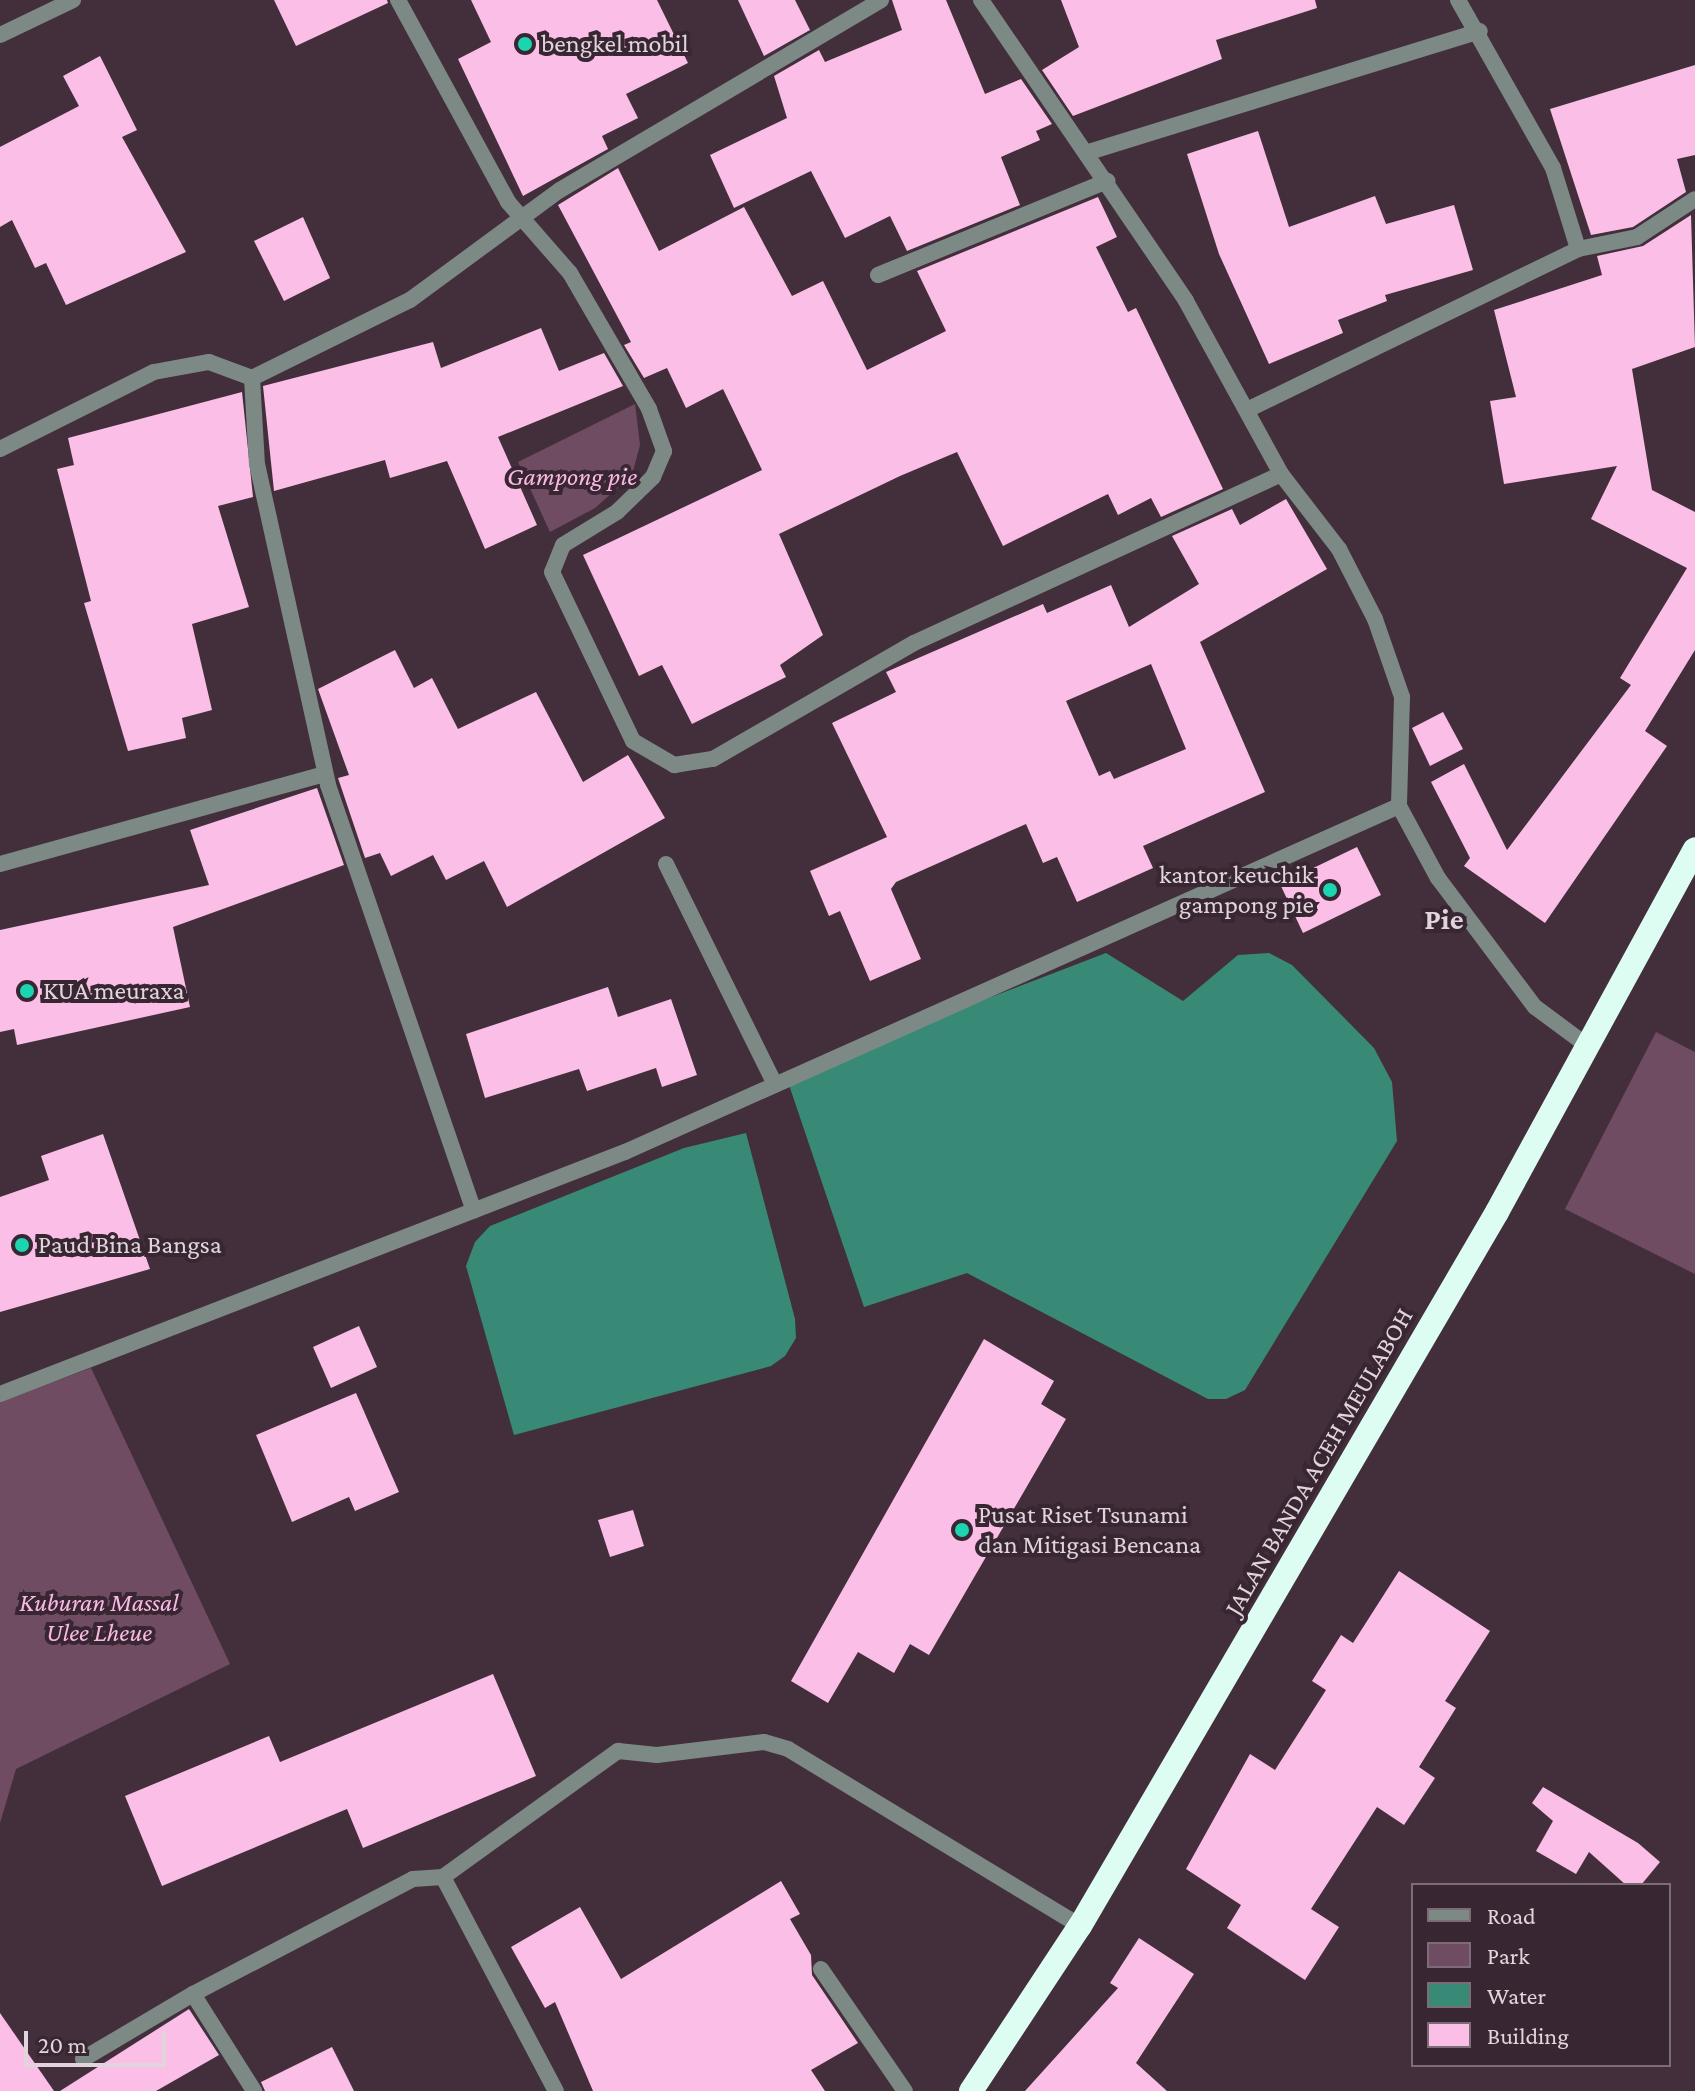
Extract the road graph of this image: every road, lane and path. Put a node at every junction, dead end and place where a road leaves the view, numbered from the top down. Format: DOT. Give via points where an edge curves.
graph roads {
  1 [pos="73,0"];
  2 [pos="398,0"];
  3 [pos="881,0"];
  4 [pos="981,0"];
  5 [pos="1458,0"];
  6 [pos="1480,31"];
  7 [pos="0,35"];
  8 [pos="1089,152"];
  9 [pos="1107,181"];
  10 [pos="1695,199"];
  11 [pos="522,219"];
  12 [pos="1578,249"];
  13 [pos="878,275"];
  14 [pos="252,378"];
  15 [pos="1249,409"];
  16 [pos="0,449"];
  17 [pos="1281,474"];
  18 [pos="325,774"];
  19 [pos="1399,806"];
  20 [pos="1695,849"];
  21 [pos="0,864"];
  22 [pos="666,864"];
  23 [pos="1589,1047"];
  24 [pos="775,1085"];
  25 [pos="474,1211"];
  26 [pos="0,1394"];
  27 [pos="443,1877"];
  28 [pos="1080,1926"];
  29 [pos="821,1969"];
  30 [pos="193,1994"];
  31 [pos="83,2059"];
  32 [pos="254,2091"];
  33 [pos="556,2091"];
  34 [pos="905,2091"];
  35 [pos="971,2091"];
  1 -- 7 [label="street"];
  2 -- 11 [label="street"];
  3 -- 11 [label="street"];
  4 -- 8 [label="street"];
  5 -- 6 [label="street"];
  6 -- 8 [label="street"];
  6 -- 12 [label="street" via="1553,168"];
  8 -- 9 [label="street"];
  9 -- 13 [label="street"];
  9 -- 15 [label="street"];
  10 -- 12 [label="street" via="1637,237"];
  11 -- 14 [label="street" via="410,300"];
  11 -- 17 [label="street" via="570,273 649,409 664,451 653,477 617,512 563,545 552,572 633,741 674,765 713,759 914,643"];
  12 -- 15 [label="street"];
  14 -- 16 [label="street" via="209,362 154,372"];
  14 -- 18 [label="street" via="257,464"];
  15 -- 17 [label="street"];
  17 -- 19 [label="street" via="1339,549 1375,619 1402,697"];
  18 -- 21 [label="street"];
  18 -- 25 [label="street"];
  19 -- 23 [label="street" via="1487,952 1535,1007"];
  19 -- 24 [label="street"];
  20 -- 23 [label="highway, JALAN BANDA ACEH MEULABOH"];
  22 -- 24 [label="street"];
  23 -- 28 [label="highway, JALAN BANDA ACEH MEULABOH"];
  24 -- 25 [label="street"];
  25 -- 26 [label="street"];
  27 -- 28 [label="street" via="618,1751 657,1755 764,1742 788,1749"];
  27 -- 30 [label="street" via="413,1879"];
  27 -- 33 [label="street"];
  28 -- 35 [label="highway, JALAN BANDA ACEH MEULABOH"];
  29 -- 34 [label="street"];
  30 -- 31 [label="street"];
  30 -- 32 [label="street"];
}
